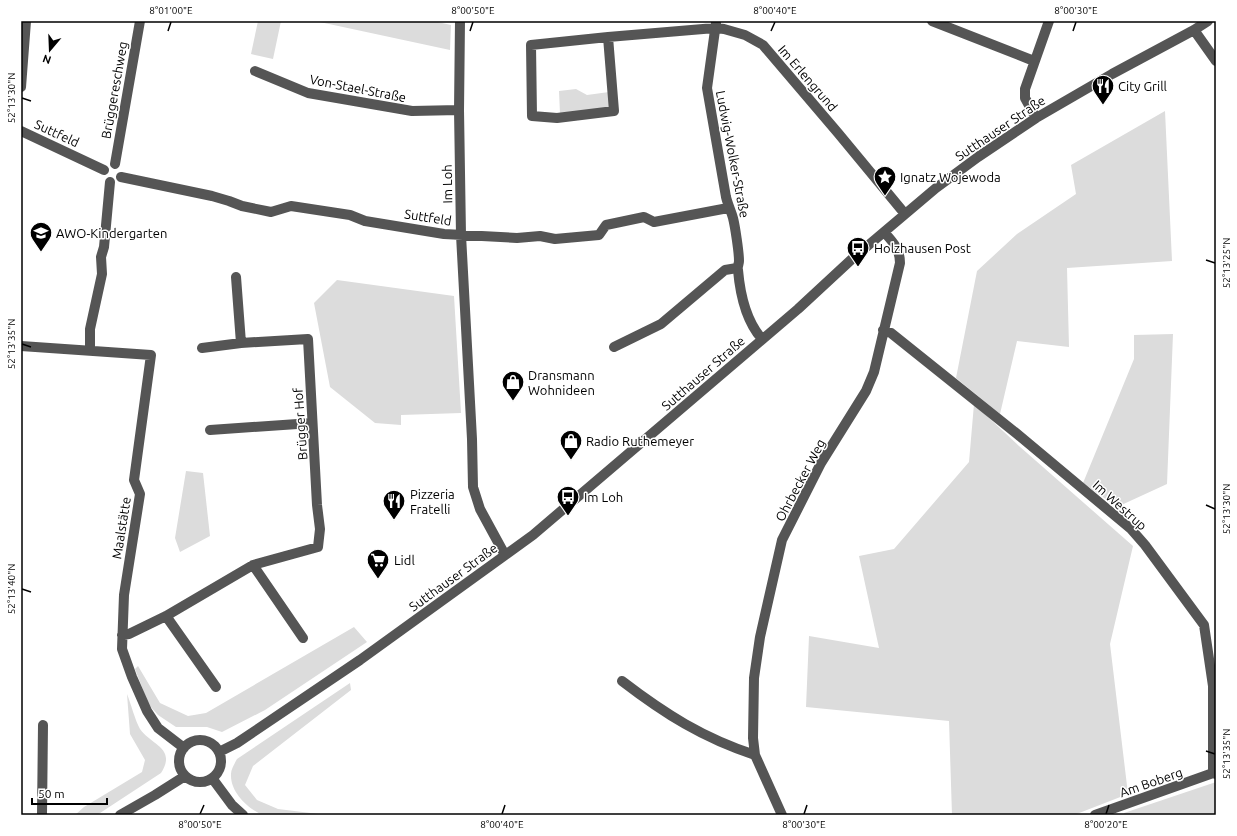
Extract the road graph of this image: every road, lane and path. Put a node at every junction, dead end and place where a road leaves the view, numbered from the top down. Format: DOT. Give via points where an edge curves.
graph roads {
  1 [pos="26,21"];
  2 [pos="140,21"];
  3 [pos="460,21"];
  4 [pos="932,21"];
  5 [pos="1049,21"];
  6 [pos="1208,21"];
  7 [pos="716,24"];
  8 [pos="1194,30"];
  9 [pos="608,37"];
  10 [pos="1034,61"];
  11 [pos="1216,62"];
  12 [pos="255,71"];
  13 [pos="21,87"];
  14 [pos="459,110"];
  15 [pos="1036,118"];
  16 [pos="21,131"];
  17 [pos="115,164"];
  18 [pos="104,170"];
  19 [pos="121,177"];
  20 [pos="110,182"];
  21 [pos="728,208"];
  22 [pos="905,214"];
  23 [pos="884,232"];
  24 [pos="461,235"];
  25 [pos="737,268"];
  26 [pos="236,277"];
  27 [pos="883,330"];
  28 [pos="762,339"];
  29 [pos="241,343"];
  30 [pos="21,346"];
  31 [pos="614,347"];
  32 [pos="202,348"];
  33 [pos="90,350"];
  34 [pos="312,423"];
  35 [pos="210,430"];
  36 [pos="504,555"];
  37 [pos="253,565"];
  38 [pos="166,616"];
  39 [pos="122,635"];
  40 [pos="303,638"];
  41 [pos="622,682"];
  42 [pos="216,687"];
  43 [pos="43,725"];
  44 [pos="184,748"];
  45 [pos="219,752"];
  46 [pos="755,755"];
  47 [pos="1215,774"];
  48 [pos="185,776"];
  49 [pos="212,778"];
  50 [pos="42,815"];
  51 [pos="120,815"];
  52 [pos="243,815"];
  53 [pos="782,815"];
  54 [pos="1095,815"];
  1 -- 13 [label="street"];
  2 -- 17 [label="street, Brüggereschweg"];
  3 -- 14 [label="street, Im Loh"];
  4 -- 10 [label="street"];
  5 -- 10 [label="street"];
  6 -- 8 [label="street, Sutthauser Straße"];
  7 -- 9 [label="street, Im Erlengrund"];
  7 -- 21 [label="street, Ludwig-Wolker-Straße" via="707,88"];
  7 -- 22 [label="street, Im Erlengrund" via="763,45"];
  8 -- 11 [label="street"];
  8 -- 15 [label="street, Sutthauser Straße"];
  9 -- 9 [label="street, Im Erlengrund" via="614,111 557,118 532,116 531,45"];
  10 -- 15 [label="street" via="1025,89 1025,98"];
  12 -- 14 [label="street, Von-Stael-Straße" via="308,93 412,111"];
  14 -- 24 [label="street, Im Loh"];
  15 -- 22 [label="street, Sutthauser Straße" via="978,157"];
  16 -- 18 [label="street, Suttfeld"];
  17 -- 18 [label="street" via="107,165"];
  17 -- 19 [label="street" via="121,169"];
  18 -- 20 [label="street" via="104,177"];
  19 -- 20 [label="street"];
  19 -- 24 [label="street, Suttfeld" via="271,212 291,206"];
  20 -- 33 [label="street" via="101,257 102,274 92,316"];
  21 -- 24 [label="street, Suttfeld" via="654,222 644,217 606,225 599,235 555,239 540,236 517,238"];
  21 -- 25 [label="street, Ludwig-Wolker-Straße" via="733,217 739,261"];
  22 -- 23 [label="street, Sutthauser Straße"];
  23 -- 27 [label="street, Ohrbecker Weg" via="897,246 900,263"];
  23 -- 28 [label="street, Sutthauser Straße"];
  24 -- 36 [label="street, Im Loh" via="474,487 480,509"];
  25 -- 28 [label="street, Ludwig-Wolker-Straße" via="744,305 750,322"];
  25 -- 31 [label="street" via="725,270 661,324"];
  26 -- 29 [label="street"];
  27 -- 46 [label="street, Ohrbecker Weg" via="874,372 866,391 821,463 782,540 760,637 754,678"];
  27 -- 47 [label="street, Im Westrup" via="891,333 1016,434 1130,529 1145,545 1204,625 1213,686"];
  28 -- 36 [label="street, Sutthauser Straße" via="533,535"];
  29 -- 32 [label="street, Brügger Hof"];
  29 -- 34 [label="street, Brügger Hof" via="308,339"];
  30 -- 33 [label="street"];
  33 -- 39 [label="street, Maalstätte" via="151,355 134,480 140,494 124,595"];
  34 -- 35 [label="street"];
  34 -- 37 [label="street, Brügger Hof" via="320,529 318,547"];
  36 -- 45 [label="street, Sutthauser Straße" via="360,660 238,743"];
  37 -- 38 [label="street, Brügger Hof"];
  37 -- 40 [label="street"];
  38 -- 39 [label="street, Brügger Hof"];
  38 -- 42 [label="street"];
  39 -- 44 [label="street, Maalstätte" via="122,649 147,711 158,728"];
  41 -- 46 [label="street" via="654,706 704,735"];
  43 -- 50 [label="street"];
  44 -- 45 [label="street" via="189,743 203,741 209,742"];
  44 -- 48 [label="street" via="179,759 181,771"];
  45 -- 49 [label="street" via="219,769"];
  46 -- 53 [label="street, Ohrbecker Weg"];
  47 -- 54 [label="street, Am Boberg"];
  48 -- 49 [label="street" via="195,782"];
  48 -- 51 [label="street"];
  49 -- 52 [label="street" via="232,805"];
}
